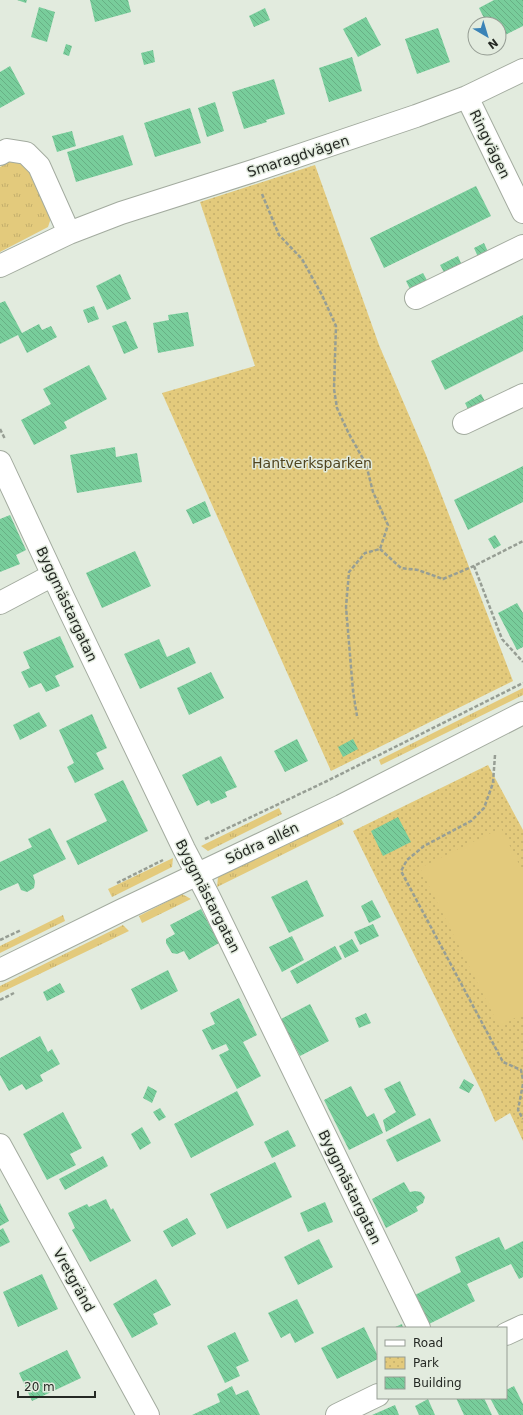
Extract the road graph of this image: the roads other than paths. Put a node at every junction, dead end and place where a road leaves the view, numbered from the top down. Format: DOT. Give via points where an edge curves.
graph roads {
  1 [pos="523,70"];
  2 [pos="467,97"];
  3 [pos="0,154"];
  4 [pos="523,212"];
  5 [pos="69,233"];
  6 [pos="523,246"];
  7 [pos="0,266"];
  8 [pos="416,298"];
  9 [pos="523,395"];
  10 [pos="464,423"];
  11 [pos="0,462"];
  12 [pos="53,575"];
  13 [pos="0,602"];
  14 [pos="523,713"];
  15 [pos="197,874"];
  16 [pos="0,970"];
  17 [pos="0,1144"];
  18 [pos="523,1326"];
  19 [pos="419,1327"];
  20 [pos="507,1334"];
  21 [pos="377,1395"];
  22 [pos="148,1415"];
  23 [pos="337,1415"];
  1 -- 2 [label="street, Smaragdvägen"];
  2 -- 4 [label="street, Ringvägen"];
  2 -- 5 [label="street, Smaragdvägen" via="253,171 121,213"];
  3 -- 5 [label="street" via="7,150 26,153 38,166"];
  5 -- 7 [label="street, Smaragdvägen"];
  6 -- 8 [label="street"];
  9 -- 10 [label="street"];
  11 -- 12 [label="street, Byggmästargatan"];
  12 -- 13 [label="street"];
  12 -- 15 [label="street, Byggmästargatan"];
  14 -- 15 [label="street, Södra allén" via="341,806"];
  15 -- 16 [label="street, Södra allén"];
  15 -- 19 [label="street, Byggmästargatan"];
  17 -- 22 [label="street, Vretgränd"];
  18 -- 20 [label="street"];
  21 -- 23 [label="street"];
}
